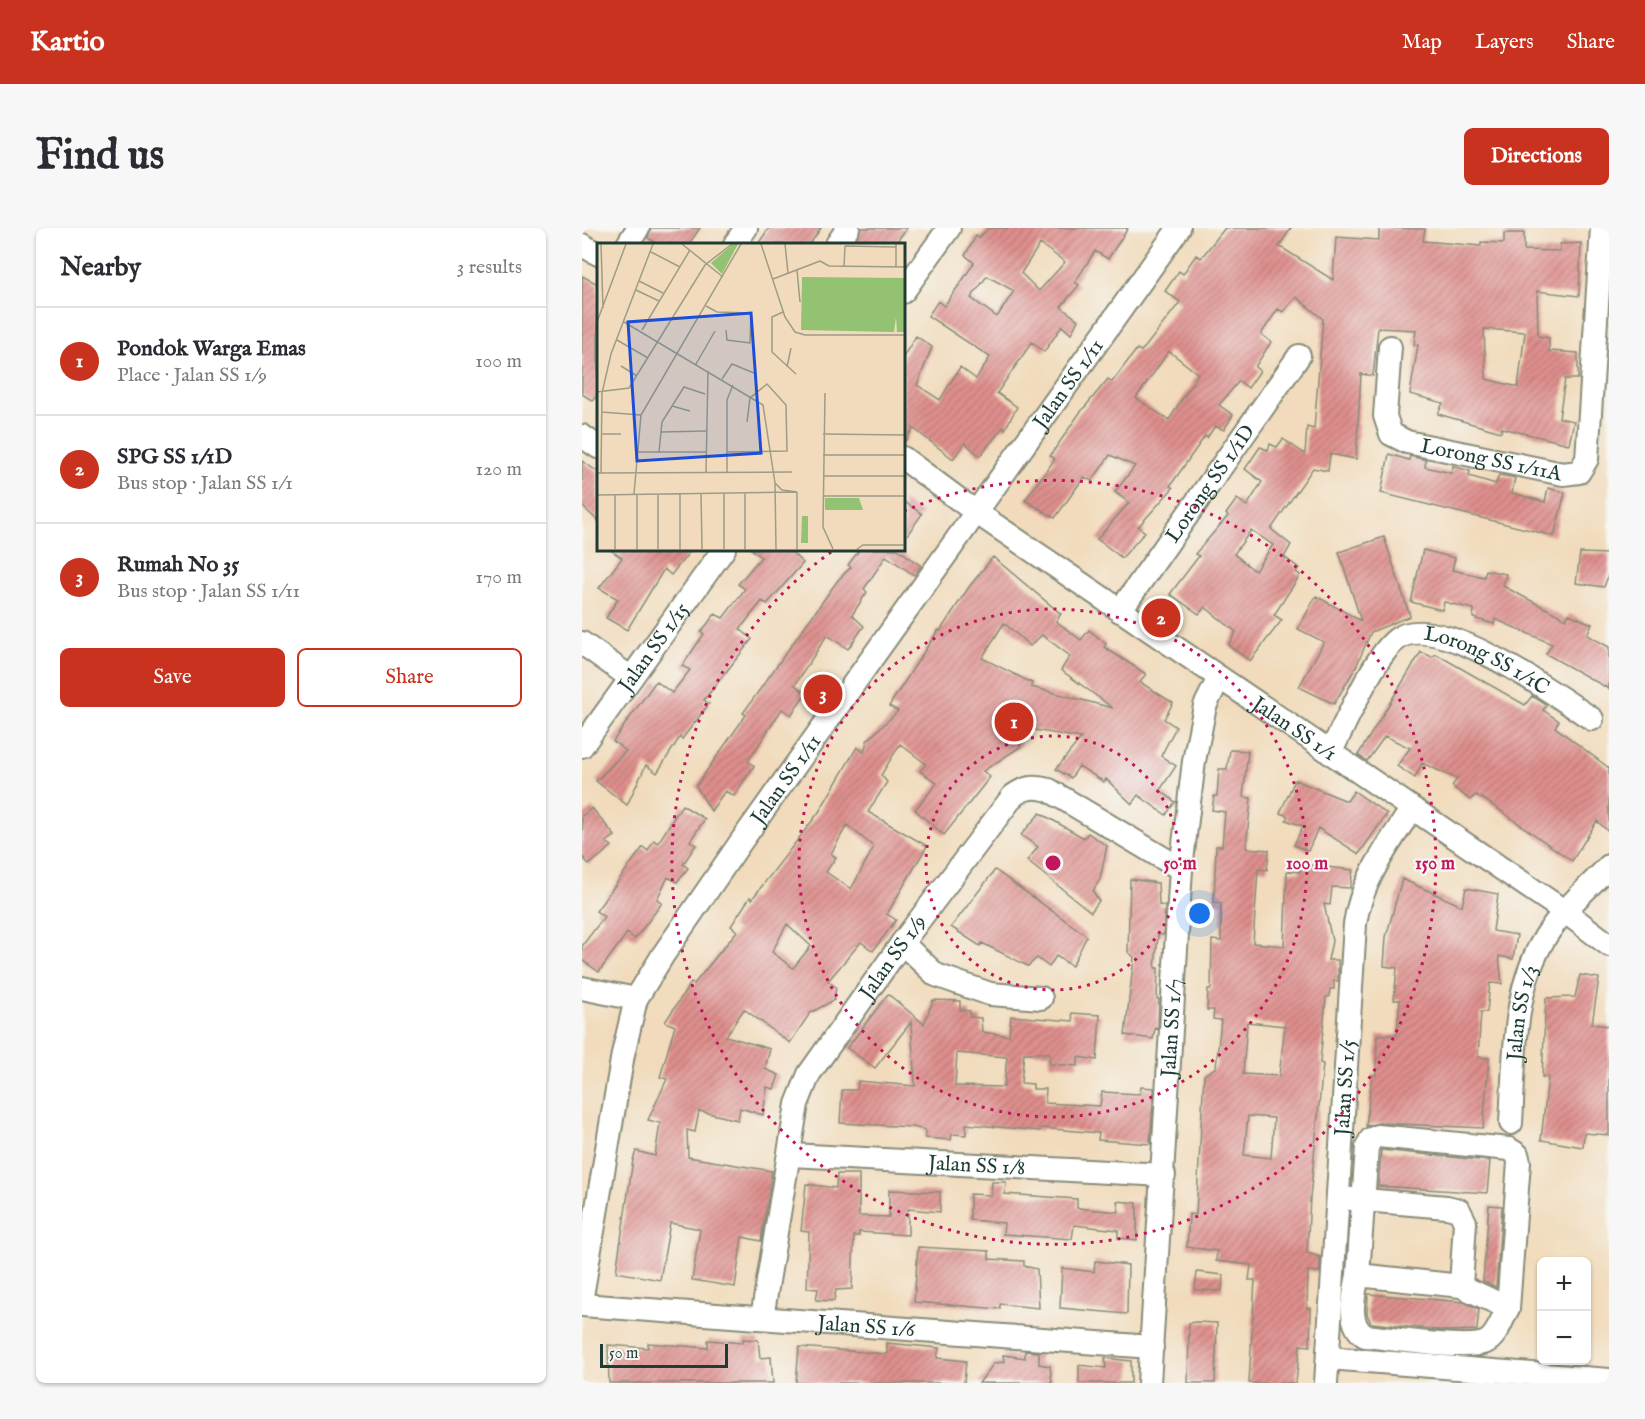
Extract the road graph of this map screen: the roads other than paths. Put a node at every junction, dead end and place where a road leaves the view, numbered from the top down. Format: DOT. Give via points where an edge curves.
graph roads {
  1 [pos="638,228"];
  2 [pos="746,228"];
  3 [pos="848,228"];
  4 [pos="949,228"];
  5 [pos="1179,228"];
  6 [pos="1602,228"];
  7 [pos="629,243"];
  8 [pos="736,243"];
  9 [pos="838,243"];
  10 [pos="582,245"];
  11 [pos="597,253"];
  12 [pos="904,291"];
  13 [pos="1390,347"];
  14 [pos="1299,356"];
  15 [pos="582,436"];
  16 [pos="597,446"];
  17 [pos="904,459"];
  18 [pos="977,513"];
  19 [pos="723,550"];
  20 [pos="1120,611"];
  21 [pos="582,643"];
  22 [pos="631,678"];
  23 [pos="1219,678"];
  24 [pos="1592,719"];
  25 [pos="582,746"];
  26 [pos="1330,753"];
  27 [pos="1412,808"];
  28 [pos="1609,867"];
  29 [pos="1181,869"];
  30 [pos="1564,911"];
  31 [pos="902,943"];
  32 [pos="1609,945"];
  33 [pos="582,988"];
  34 [pos="1041,998"];
  35 [pos="636,999"];
  36 [pos="1511,1124"];
  37 [pos="790,1155"];
  38 [pos="1164,1175"];
  39 [pos="1352,1198"];
  40 [pos="1358,1275"];
  41 [pos="1461,1286"];
  42 [pos="582,1296"];
  43 [pos="582,1305"];
  44 [pos="1508,1308"];
  45 [pos="762,1318"];
  46 [pos="1152,1347"];
  47 [pos="1328,1358"];
  48 [pos="1609,1380"];
  49 [pos="1149,1383"];
  50 [pos="1326,1383"];
  1 -- 7 [label="street"];
  2 -- 8 [label="street"];
  3 -- 9 [label="street"];
  4 -- 12 [label="street"];
  5 -- 18 [label="street, Jalan SS 1/11"];
  6 -- 13 [label="street, Lorong SS 1/11A" via="1587,459 1579,472 1563,474 1407,442 1391,434 1385,416"];
  10 -- 11 [label="street"];
  14 -- 20 [label="street, Lorong SS 1/1D"];
  15 -- 16 [label="street"];
  17 -- 18 [label="street, Jalan SS 1/1"];
  18 -- 20 [label="street, Jalan SS 1/1"];
  18 -- 35 [label="street, Jalan SS 1/11" via="740,843"];
  19 -- 22 [label="street, Jalan SS 1/15"];
  20 -- 23 [label="street, Jalan SS 1/1"];
  21 -- 22 [label="street"];
  22 -- 25 [label="street, Jalan SS 1/15"];
  23 -- 26 [label="street, Jalan SS 1/1"];
  23 -- 29 [label="street, Jalan SS 1/7" via="1205,706 1194,760"];
  24 -- 26 [label="street, Lorong SS 1/1C" via="1527,676 1452,638 1420,632 1398,638 1383,653"];
  26 -- 27 [label="street, Jalan SS 1/1"];
  27 -- 30 [label="street, Jalan SS 1/1"];
  27 -- 39 [label="street, Jalan SS 1/5" via="1358,903"];
  28 -- 30 [label="street, Jalan SS 1/3"];
  29 -- 31 [label="street, Jalan SS 1/9" via="1055,793 1037,786 1024,788 1012,795"];
  29 -- 38 [label="street, Jalan SS 1/7"];
  30 -- 32 [label="street, Jalan SS 1/1"];
  30 -- 36 [label="street, Jalan SS 1/3" via="1530,968 1521,996"];
  31 -- 34 [label="street" via="936,975 990,994"];
  31 -- 37 [label="street, Jalan SS 1/9" via="809,1074 797,1104"];
  33 -- 35 [label="street"];
  35 -- 42 [label="street, Jalan SS 1/11"];
  37 -- 38 [label="street, Jalan SS 1/8"];
  37 -- 45 [label="street, Jalan SS 1/9"];
  38 -- 46 [label="street, Jalan SS 1/7"];
  39 -- 40 [label="street"];
  39 -- 41 [label="street" via="1459,1210 1464,1222"];
  39 -- 44 [label="street" via="1367,1147 1378,1136 1509,1149 1518,1154"];
  39 -- 47 [label="street, Jalan SS 1/5"];
  40 -- 41 [label="street"];
  40 -- 44 [label="street" via="1353,1322 1365,1336 1479,1345 1497,1332"];
  41 -- 44 [label="street"];
  43 -- 45 [label="street, Jalan SS 1/6"];
  45 -- 46 [label="street, Jalan SS 1/6"];
  46 -- 49 [label="street, Jalan SS 1/7"];
  47 -- 48 [label="street"];
  47 -- 50 [label="street, Jalan SS 1/5"];
}
